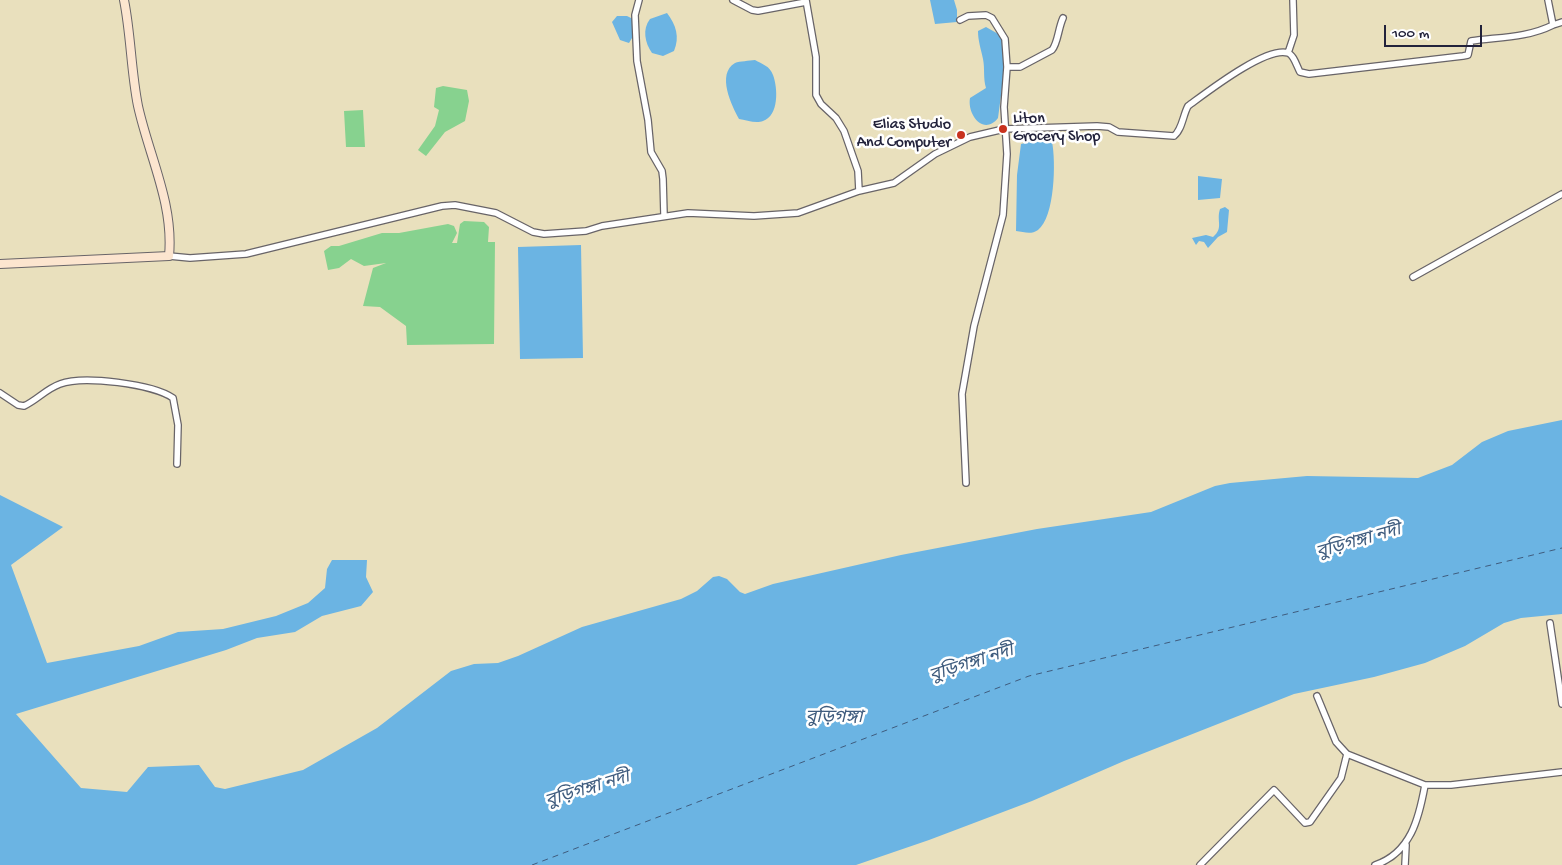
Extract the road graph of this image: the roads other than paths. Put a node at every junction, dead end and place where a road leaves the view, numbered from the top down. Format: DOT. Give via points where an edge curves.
graph roads {
  1 [pos="124,0"];
  2 [pos="639,0"];
  3 [pos="733,0"];
  4 [pos="1293,0"];
  5 [pos="1548,0"];
  6 [pos="806,1"];
  7 [pos="1063,18"];
  8 [pos="960,20"];
  9 [pos="1562,22"];
  10 [pos="1553,25"];
  11 [pos="1288,53"];
  12 [pos="1007,67"];
  13 [pos="1004,129"];
  14 [pos="859,191"];
  15 [pos="1562,194"];
  16 [pos="664,215"];
  17 [pos="169,256"];
  18 [pos="0,264"];
  19 [pos="1413,277"];
  20 [pos="0,393"];
  21 [pos="177,464"];
  22 [pos="966,484"];
  23 [pos="1550,623"];
  24 [pos="1316,696"];
  25 [pos="1562,704"];
  26 [pos="1347,754"];
  27 [pos="1562,772"];
  28 [pos="1425,785"];
  29 [pos="1406,842"];
  30 [pos="1200,865"];
  31 [pos="1375,865"];
  32 [pos="1405,865"];
  1 -- 17 [label="street" via="138,103 166,207"];
  2 -- 16 [label="street" via="635,15 638,61 651,152 662,171"];
  3 -- 6 [label="street" via="758,11"];
  4 -- 11 [label="street" via="1294,35"];
  5 -- 10 [label="street"];
  6 -- 14 [label="street" via="816,57 816,95 844,131 858,171"];
  7 -- 12 [label="street" via="1052,50 1020,67"];
  8 -- 12 [label="street" via="968,16 992,18 1005,39"];
  9 -- 10 [label="street"];
  10 -- 11 [label="street" via="1522,35 1471,41 1468,54 1463,56 1309,74 1300,72"];
  11 -- 13 [label="street" via="1274,54 1255,62 1188,106 1174,136 1118,132 1097,126"];
  12 -- 13 [label="street"];
  13 -- 14 [label="street" via="960,141 894,183"];
  13 -- 22 [label="street" via="1007,154 1003,215 981,299 962,394"];
  14 -- 16 [label="street" via="798,213"];
  15 -- 19 [label="street"];
  16 -- 17 [label="street" via="586,231 544,234 533,232 496,213 442,206 246,254 190,258"];
  17 -- 18 [label="street"];
  20 -- 21 [label="street" via="24,406 58,384 77,379 158,389 173,398 178,425"];
  23 -- 25 [label="street"];
  24 -- 26 [label="street" via="1336,742"];
  26 -- 28 [label="street"];
  26 -- 30 [label="street" via="1342,778 1310,822 1305,823 1274,790"];
  27 -- 28 [label="street" via="1450,786"];
  28 -- 29 [label="street" via="1423,803"];
  29 -- 31 [label="street" via="1394,857"];
  29 -- 32 [label="street"];
}
